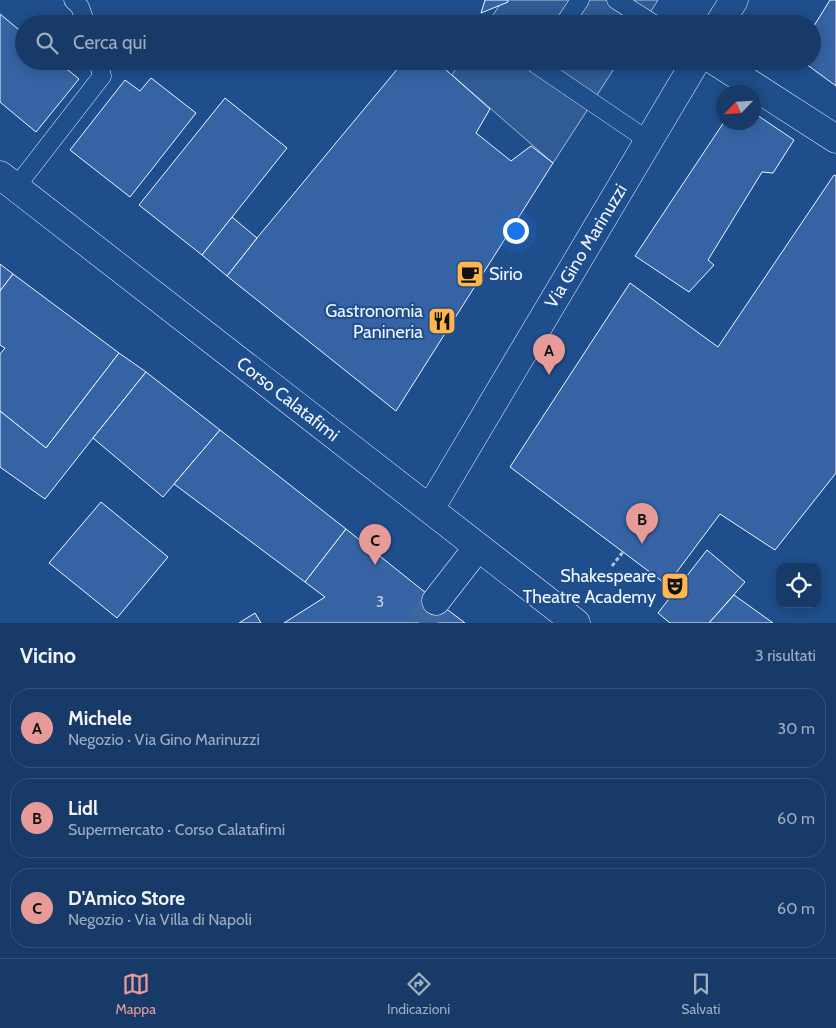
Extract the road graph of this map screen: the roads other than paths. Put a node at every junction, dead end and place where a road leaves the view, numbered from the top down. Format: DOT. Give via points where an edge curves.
graph roads {
  1 [pos="73,0"];
  2 [pos="580,0"];
  3 [pos="616,0"];
  4 [pos="734,0"];
  5 [pos="83,15"];
  6 [pos="570,15"];
  7 [pos="640,15"];
  8 [pos="725,15"];
  9 [pos="100,70"];
  10 [pos="544,70"];
  11 [pos="691,70"];
  12 [pos="729,70"];
  13 [pos="836,139"];
  14 [pos="649,141"];
  15 [pos="8,181"];
  16 [pos="430,509"];
  17 [pos="478,547"];
  18 [pos="436,601"];
  19 [pos="576,623"];
  1 -- 5 [label="lane"];
  2 -- 6 [label="lane"];
  3 -- 7 [label="lane"];
  4 -- 8 [label="street"];
  9 -- 15 [label="lane" via="102,76"];
  10 -- 14 [label="lane"];
  11 -- 14 [label="street, Via Gino Marinuzzi"];
  12 -- 13 [label="street"];
  14 -- 16 [label="street, Via Gino Marinuzzi"];
  15 -- 16 [label="street, Corso Calatafimi"];
  16 -- 17 [label="street, Corso Calatafimi"];
  17 -- 18 [label="street"];
  17 -- 19 [label="street, Corso Calatafimi"];
}
